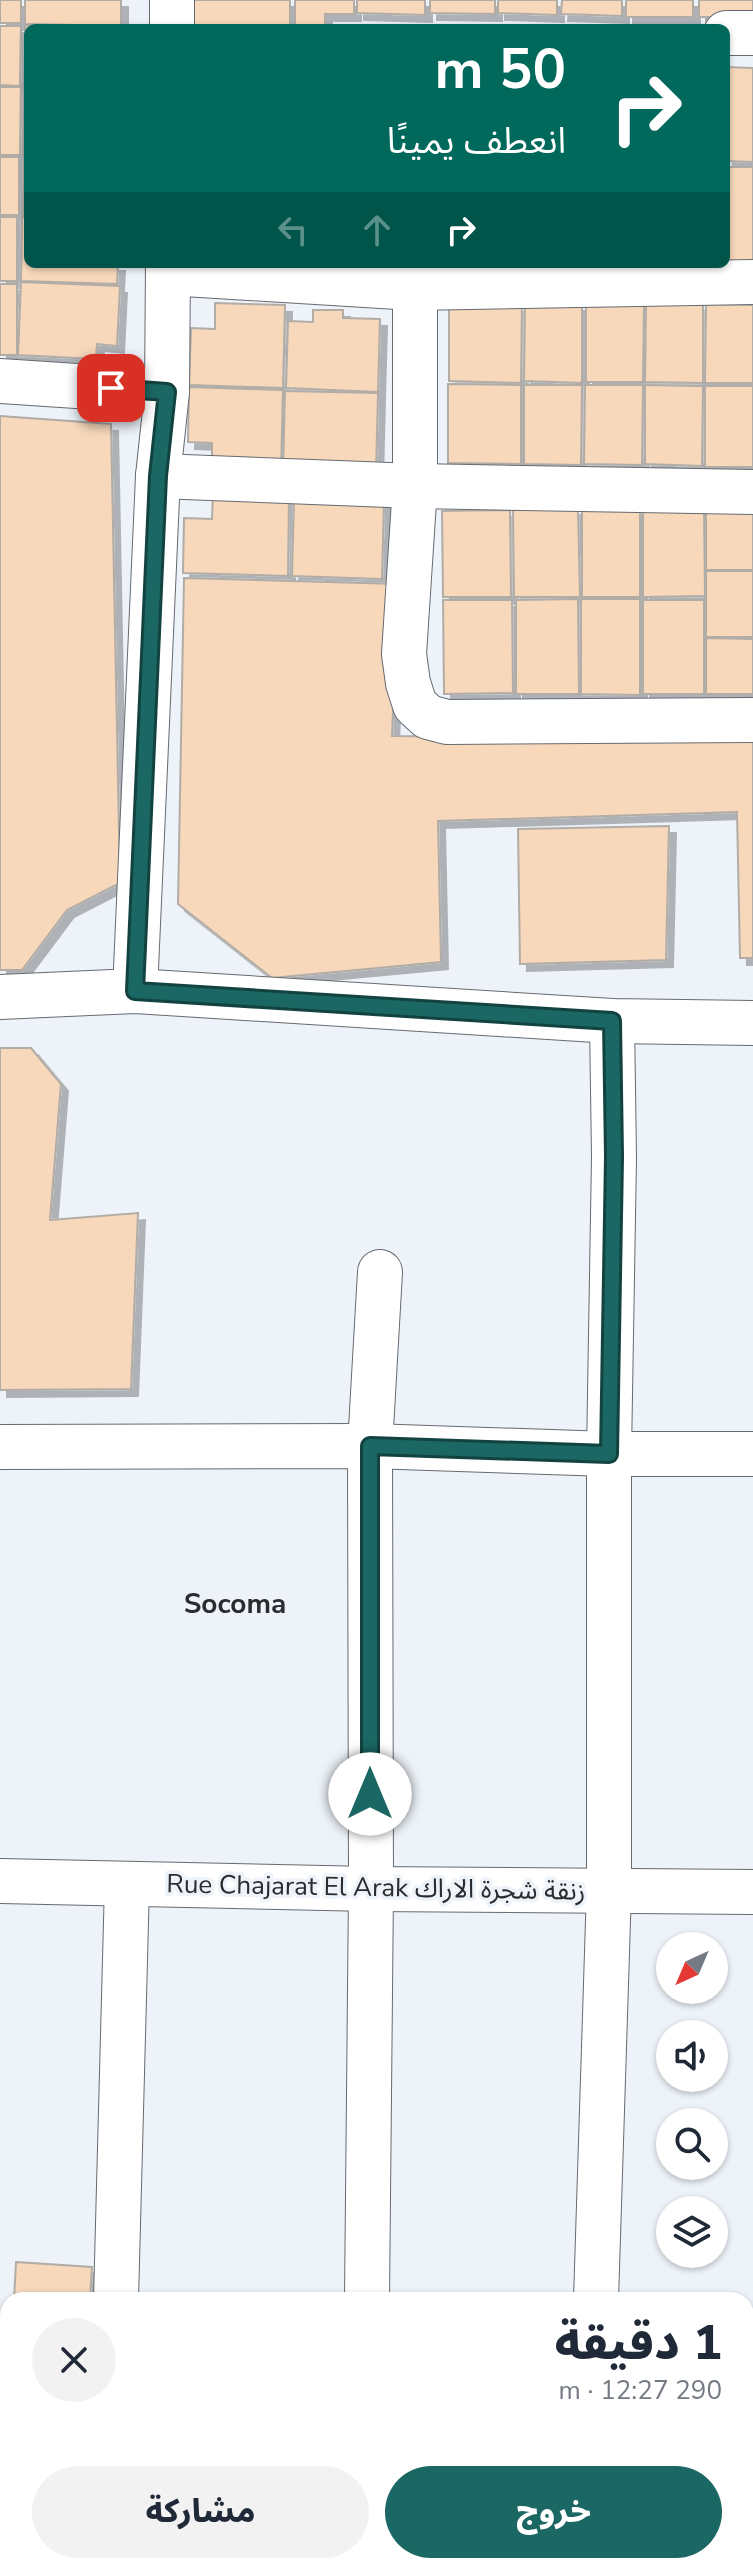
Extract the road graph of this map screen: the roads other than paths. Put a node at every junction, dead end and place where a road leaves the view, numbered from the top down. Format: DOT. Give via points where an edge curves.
graph roads {
  1 [pos="172,0"];
  2 [pos="172,24"];
  3 [pos="730,33"];
  4 [pos="753,33"];
  5 [pos="168,269"];
  6 [pos="415,276"];
  7 [pos="753,282"];
  8 [pos="0,381"];
  9 [pos="167,392"];
  10 [pos="158,476"];
  11 [pos="415,486"];
  12 [pos="753,492"];
  13 [pos="753,720"];
  14 [pos="135,991"];
  15 [pos="0,997"];
  16 [pos="612,1021"];
  17 [pos="753,1023"];
  18 [pos="380,1272"];
  19 [pos="370,1446"];
  20 [pos="0,1447"];
  21 [pos="609,1454"];
  22 [pos="753,1454"];
  23 [pos="0,1881"];
  24 [pos="127,1884"];
  25 [pos="371,1889"];
  26 [pos="609,1889"];
  27 [pos="753,1892"];
  28 [pos="116,2292"];
  29 [pos="367,2292"];
  30 [pos="596,2292"];
  1 -- 2 [label="street"];
  3 -- 4 [label="street"];
  5 -- 6 [label="street"];
  5 -- 9 [label="street"];
  6 -- 7 [label="street"];
  6 -- 11 [label="street"];
  8 -- 9 [label="street"];
  9 -- 10 [label="street"];
  10 -- 11 [label="street"];
  10 -- 14 [label="street"];
  11 -- 12 [label="street"];
  11 -- 13 [label="street" via="404,654 415,705 428,717 447,722"];
  14 -- 15 [label="street"];
  14 -- 16 [label="street"];
  16 -- 17 [label="street"];
  16 -- 21 [label="street"];
  18 -- 19 [label="street"];
  19 -- 20 [label="street"];
  19 -- 21 [label="street"];
  19 -- 25 [label="street"];
  21 -- 22 [label="street"];
  21 -- 26 [label="street"];
  23 -- 24 [label="street, Rue Chajarat El Arak زنقة شجرة الاراك"];
  24 -- 25 [label="street, Rue Chajarat El Arak زنقة شجرة الاراك"];
  24 -- 28 [label="street"];
  25 -- 26 [label="street, Rue Chajarat El Arak زنقة شجرة الاراك"];
  25 -- 29 [label="street"];
  26 -- 27 [label="street, Rue Chajarat El Arak زنقة شجرة الاراك"];
  26 -- 30 [label="street"];
}
